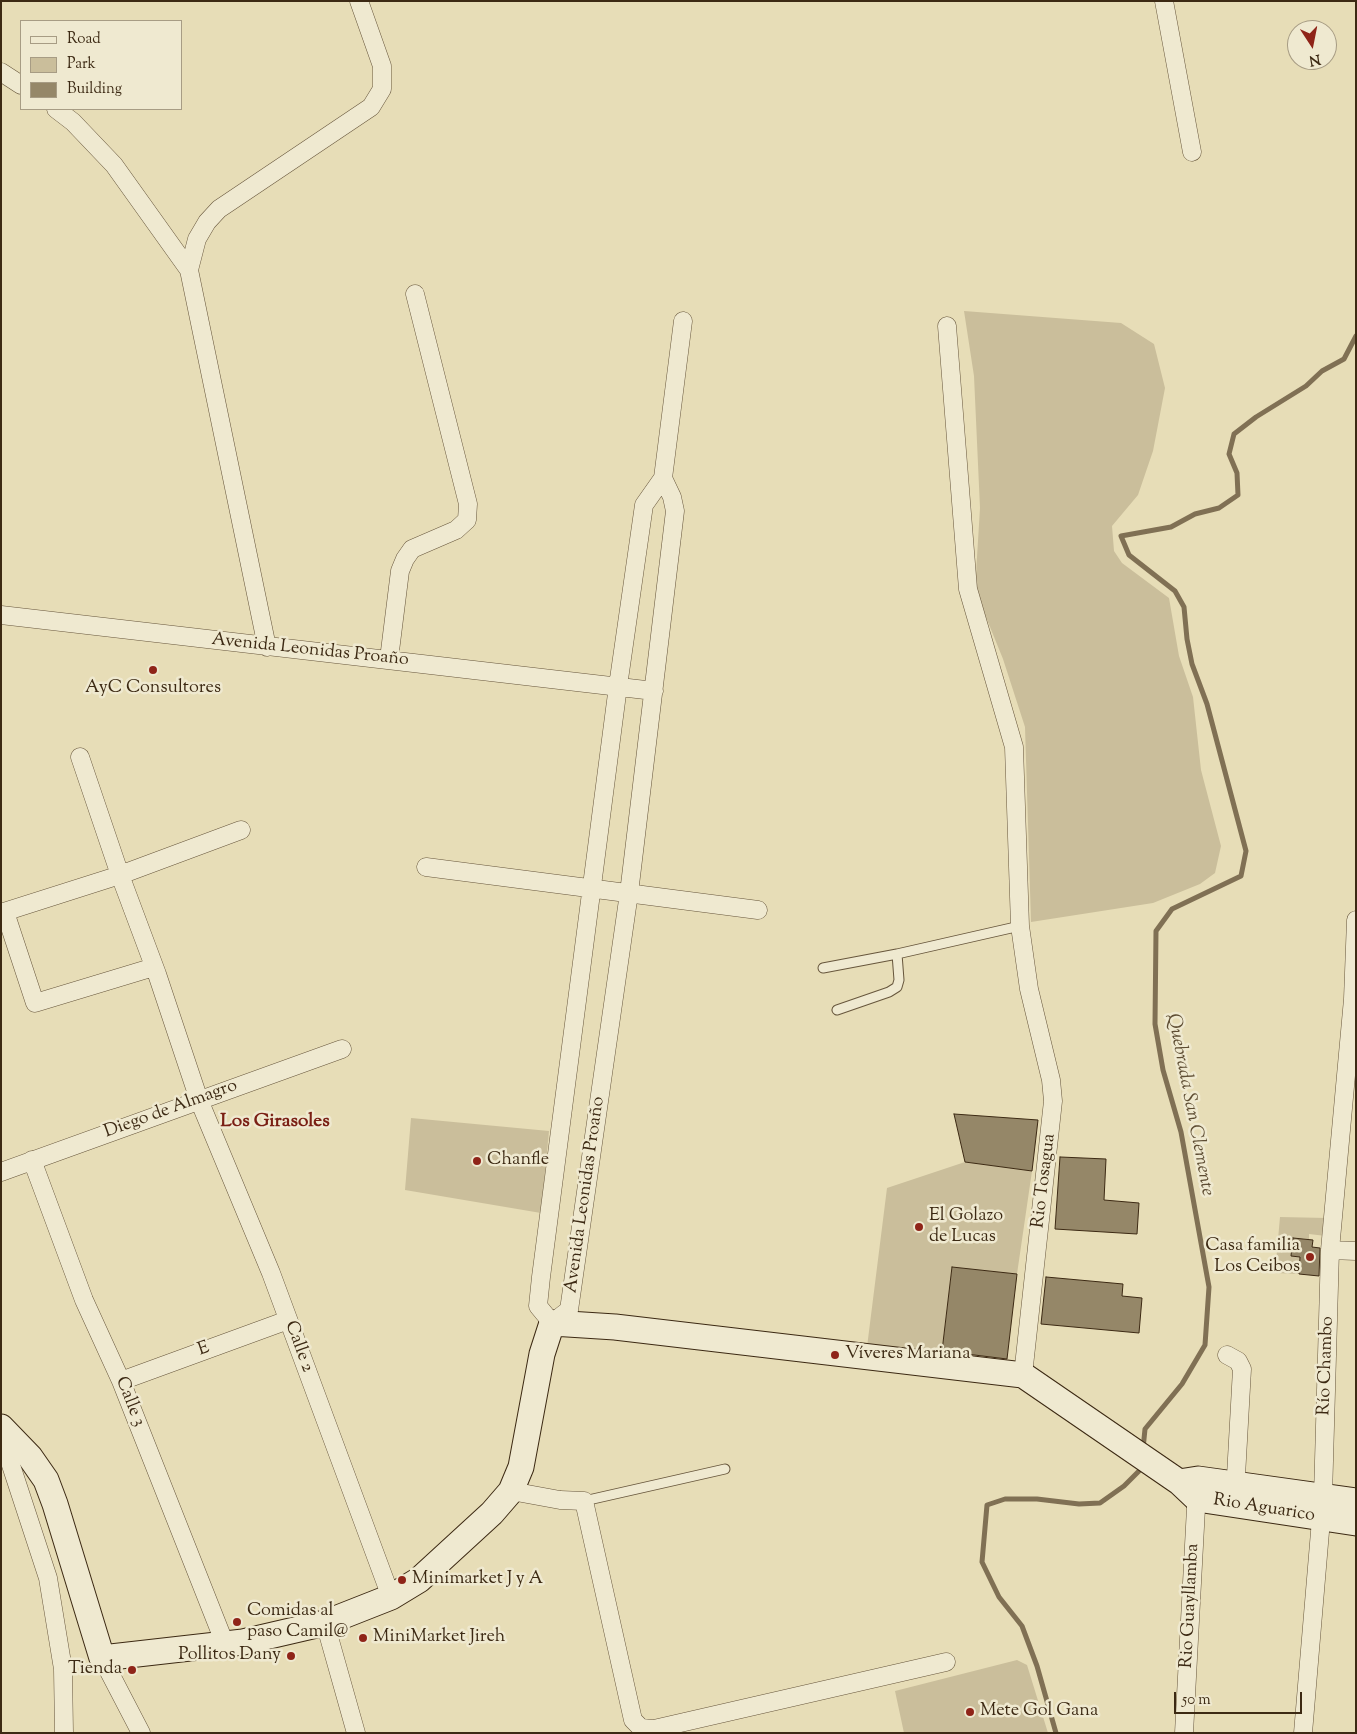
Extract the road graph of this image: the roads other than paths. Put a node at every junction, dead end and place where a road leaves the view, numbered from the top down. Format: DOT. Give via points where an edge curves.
graph roads {
  1 [pos="359,1"];
  2 [pos="1164,1"];
  3 [pos="1,72"];
  4 [pos="20,84"];
  5 [pos="57,110"];
  6 [pos="1192,152"];
  7 [pos="189,270"];
  8 [pos="415,294"];
  9 [pos="683,321"];
  10 [pos="948,326"];
  11 [pos="663,478"];
  12 [pos="1,615"];
  13 [pos="267,647"];
  14 [pos="389,659"];
  15 [pos="618,686"];
  16 [pos="654,691"];
  17 [pos="80,757"];
  18 [pos="241,830"];
  19 [pos="426,867"];
  20 [pos="120,875"];
  21 [pos="593,888"];
  22 [pos="629,893"];
  23 [pos="758,910"];
  24 [pos="3,912"];
  25 [pos="1356,920"];
  26 [pos="1020,926"];
  27 [pos="897,954"];
  28 [pos="154,967"];
  29 [pos="823,968"];
  30 [pos="1354,999"];
  31 [pos="837,1010"];
  32 [pos="342,1049"];
  33 [pos="199,1100"];
  34 [pos="32,1160"];
  35 [pos="1,1172"];
  36 [pos="1330,1250"];
  37 [pos="1356,1251"];
  38 [pos="288,1320"];
  39 [pos="552,1323"];
  40 [pos="1227,1355"];
  41 [pos="1023,1375"];
  42 [pos="121,1381"];
  43 [pos="2,1428"];
  44 [pos="725,1469"];
  45 [pos="1186,1485"];
  46 [pos="511,1491"];
  47 [pos="1235,1494"];
  48 [pos="584,1501"];
  49 [pos="1356,1501"];
  50 [pos="1322,1507"];
  51 [pos="1356,1523"];
  52 [pos="391,1597"];
  53 [pos="325,1623"];
  54 [pos="225,1644"];
  55 [pos="102,1658"];
  56 [pos="946,1662"];
  57 [pos="64,1733"];
  58 [pos="141,1733"];
  59 [pos="356,1733"];
  60 [pos="1184,1733"];
  61 [pos="1302,1733"];
  1 -- 7 [label="street" via="382,66 382,90 370,107 219,209 197,239"];
  2 -- 6 [label="street"];
  3 -- 4 [label="street"];
  5 -- 7 [label="street" via="114,165"];
  7 -- 13 [label="street"];
  8 -- 14 [label="street" via="468,504 467,520 456,530 412,549 405,559 400,571"];
  9 -- 11 [label="street"];
  10 -- 26 [label="street, Rio Tosagua" via="968,589 1014,747"];
  11 -- 15 [label="street" via="644,505"];
  11 -- 16 [label="street" via="675,511"];
  12 -- 13 [label="street, Avenida Leonidas Proaño"];
  13 -- 14 [label="street, Avenida Leonidas Proaño"];
  14 -- 15 [label="street, Avenida Leonidas Proaño"];
  15 -- 16 [label="street, Avenida Leonidas Proaño"];
  15 -- 21 [label="street, Avenida Leonidas Proaño"];
  16 -- 22 [label="street, Avenida Leonidas Proaño"];
  17 -- 20 [label="street, Calle 2"];
  18 -- 20 [label="street"];
  19 -- 21 [label="street"];
  20 -- 24 [label="street"];
  20 -- 28 [label="street, Calle 2"];
  21 -- 22 [label="street"];
  21 -- 39 [label="street, Avenida Leonidas Proaño" via="538,1306"];
  22 -- 23 [label="street"];
  22 -- 39 [label="street, Avenida Leonidas Proaño" via="569,1310"];
  24 -- 28 [label="street" via="35,1003"];
  25 -- 30 [label="street, Río Chambo"];
  26 -- 27 [label="lane"];
  26 -- 41 [label="street, Rio Tosagua" via="1029,989 1053,1101"];
  27 -- 29 [label="lane"];
  27 -- 31 [label="lane" via="897,987"];
  28 -- 33 [label="street, Calle 2"];
  30 -- 36 [label="street, Río Chambo"];
  32 -- 33 [label="street, Diego de Almagro"];
  33 -- 34 [label="street, Diego de Almagro"];
  33 -- 38 [label="street, Calle 2"];
  34 -- 35 [label="street, Diego de Almagro"];
  34 -- 42 [label="street, Calle 3" via="84,1300"];
  36 -- 37 [label="street"];
  36 -- 50 [label="street, Río Chambo"];
  38 -- 42 [label="street, E"];
  38 -- 52 [label="street, Calle 2"];
  39 -- 41 [label="main road" via="615,1327"];
  39 -- 46 [label="main road" via="542,1354 521,1467"];
  40 -- 47 [label="street" via="1238,1361 1242,1369"];
  41 -- 45 [label="main road" via="1126,1448"];
  42 -- 54 [label="street, Calle 3"];
  43 -- 55 [label="main road" via="30,1457 46,1480"];
  43 -- 57 [label="street" via="7,1453 48,1578 63,1669"];
  44 -- 48 [label="lane"];
  45 -- 47 [label="main road, Rio Aguarico"];
  45 -- 60 [label="street, Rio Guayllamba"];
  46 -- 48 [label="street"];
  46 -- 52 [label="main road" via="433,1570"];
  47 -- 50 [label="main road, Rio Aguarico"];
  48 -- 56 [label="street" via="633,1720 641,1728 654,1729"];
  49 -- 50 [label="main road, Rio Aguarico"];
  50 -- 51 [label="main road, Rio Aguarico"];
  50 -- 61 [label="street, Río Chambo"];
  52 -- 53 [label="main road"];
  53 -- 54 [label="main road"];
  53 -- 59 [label="street"];
  54 -- 55 [label="main road"];
  55 -- 58 [label="street"];
}
